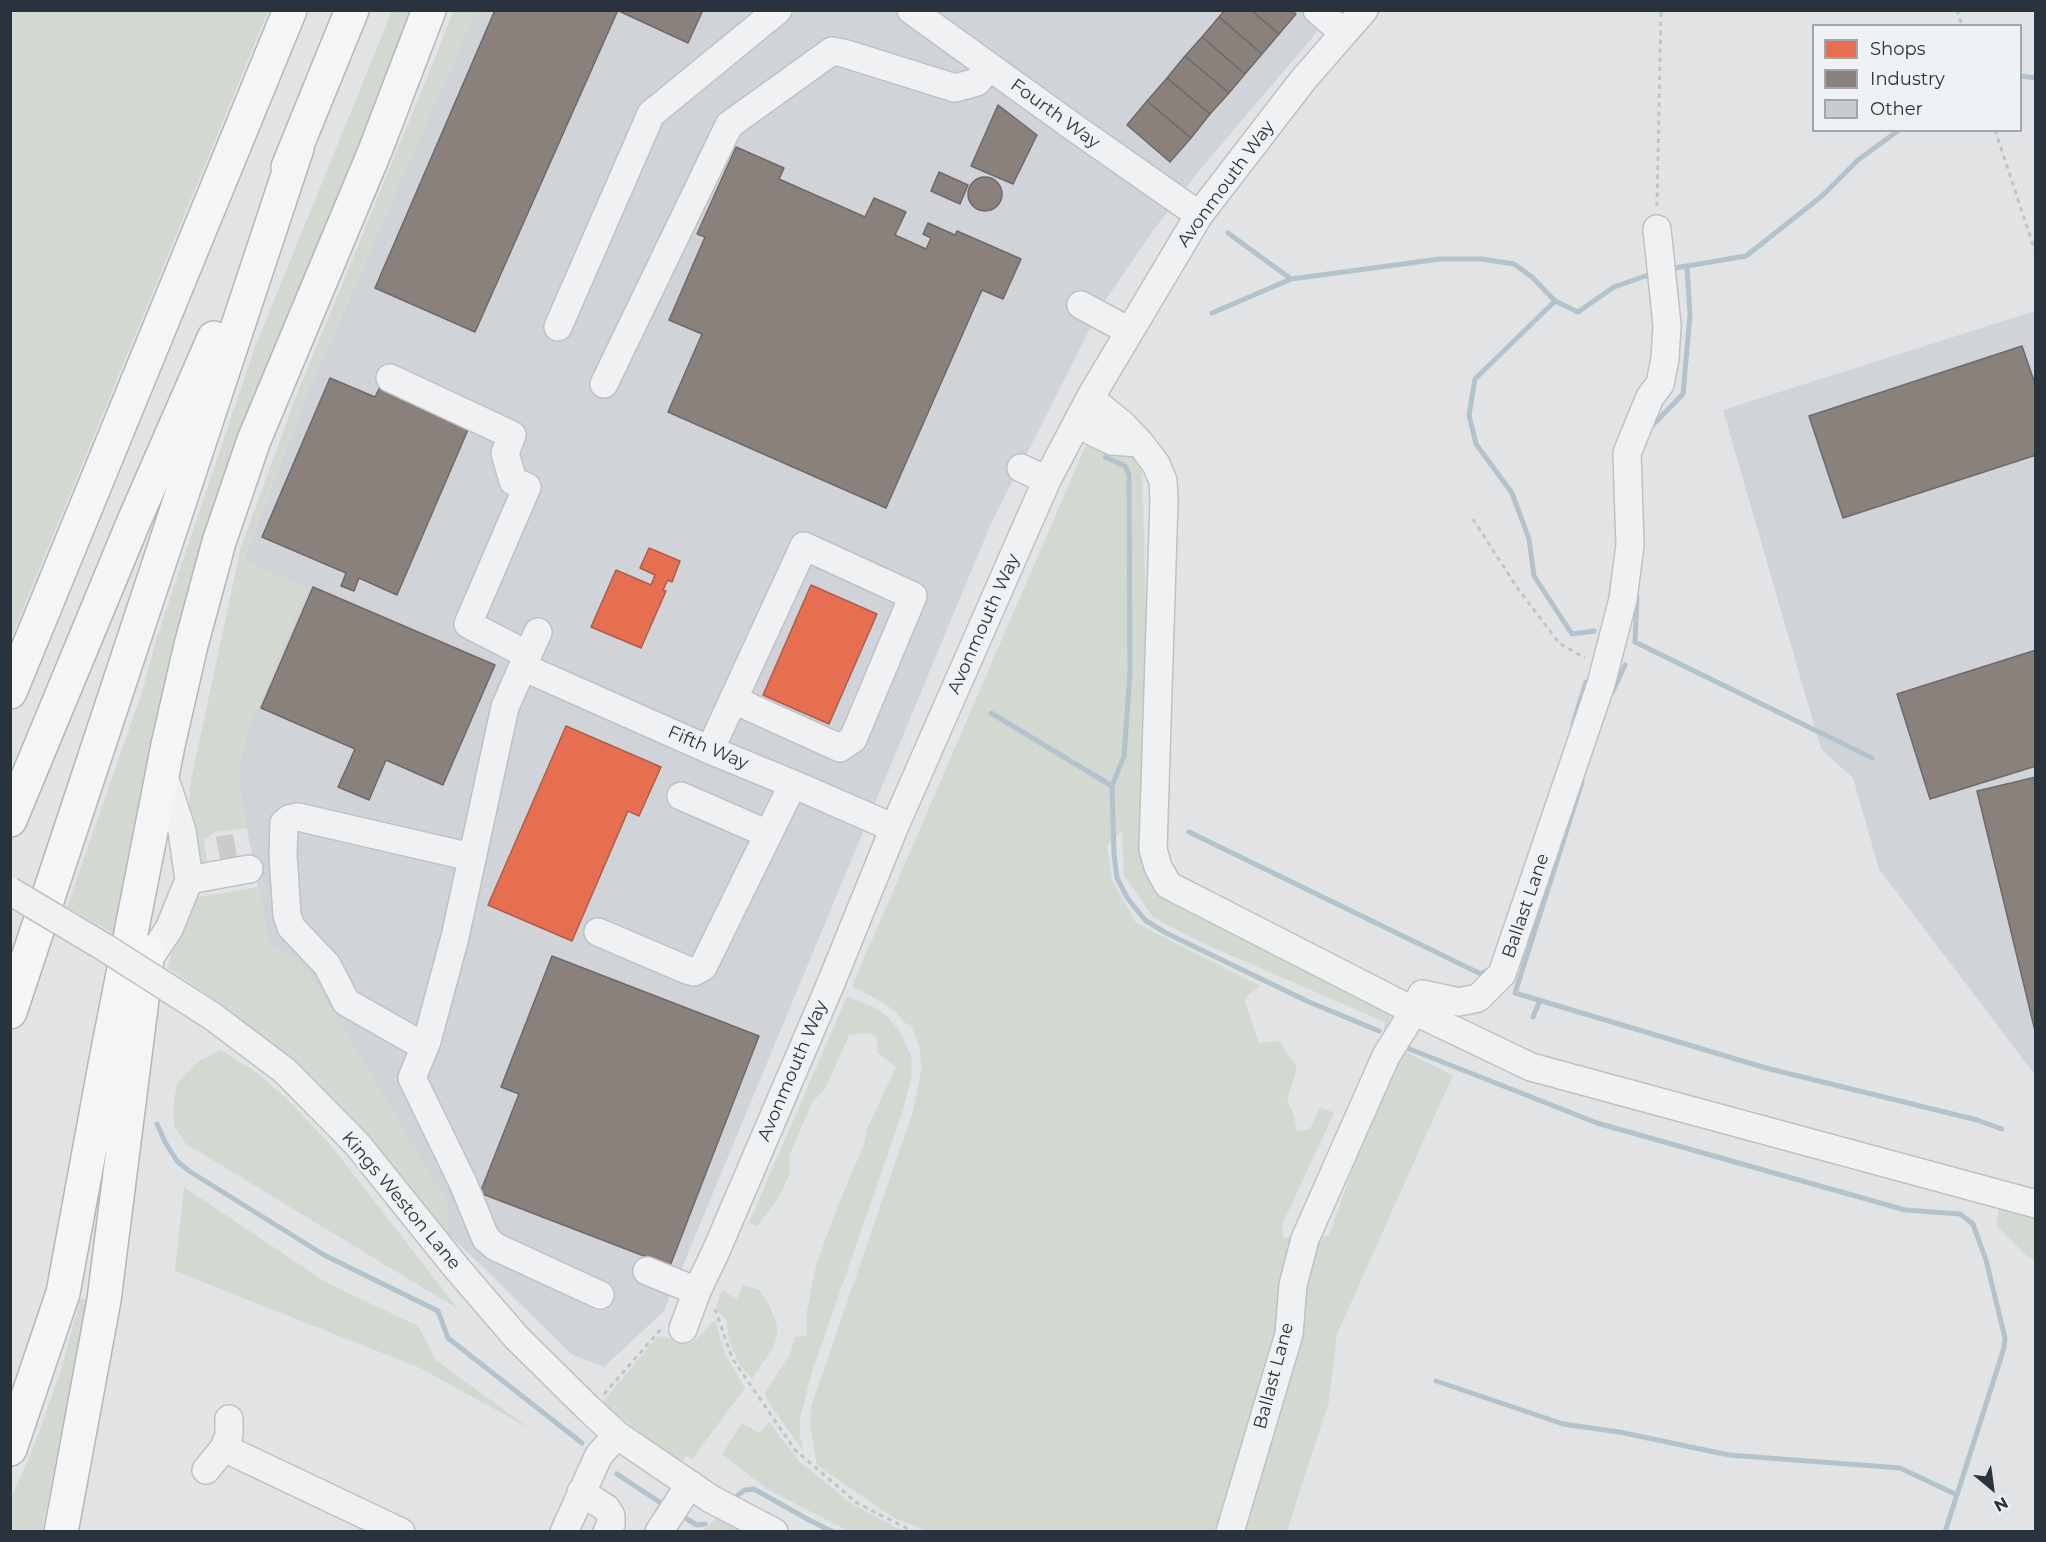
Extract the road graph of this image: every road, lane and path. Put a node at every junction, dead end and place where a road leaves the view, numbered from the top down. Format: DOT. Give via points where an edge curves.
graph roads {
  1 [pos="290,10"];
  2 [pos="352,10"];
  3 [pos="429,10"];
  4 [pos="778,10"];
  5 [pos="911,10"];
  6 [pos="1317,10"];
  7 [pos="1364,10"];
  8 [pos="1661,10"];
  9 [pos="1344,33"];
  10 [pos="990,67"];
  11 [pos="1996,132"];
  12 [pos="297,148"];
  13 [pos="1199,215"];
  14 [pos="1657,229"];
  15 [pos="2036,254"];
  16 [pos="1081,305"];
  17 [pos="558,327"];
  18 [pos="1129,331"];
  19 [pos="390,378"];
  20 [pos="604,384"];
  21 [pos="1090,398"];
  22 [pos="1077,424"];
  23 [pos="1140,443"];
  24 [pos="1021,468"];
  25 [pos="1047,480"];
  26 [pos="1473,519"];
  27 [pos="530,651"];
  28 [pos="1605,670"];
  29 [pos="10,692"];
  30 [pos="734,700"];
  31 [pos="168,745"];
  32 [pos="710,750"];
  33 [pos="793,783"];
  34 [pos="167,785"];
  35 [pos="681,796"];
  36 [pos="10,820"];
  37 [pos="894,828"];
  38 [pos="768,834"];
  39 [pos="471,857"];
  40 [pos="249,869"];
  41 [pos="189,880"];
  42 [pos="10,891"];
  43 [pos="598,932"];
  44 [pos="147,962"];
  45 [pos="1414,1011"];
  46 [pos="10,1012"];
  47 [pos="425,1047"];
  48 [pos="2036,1204"];
  49 [pos="480,1223"];
  50 [pos="442,1250"];
  51 [pos="647,1270"];
  52 [pos="600,1295"];
  53 [pos="695,1297"];
  54 [pos="683,1329"];
  55 [pos="589,1409"];
  56 [pos="229,1419"];
  57 [pos="618,1435"];
  58 [pos="224,1448"];
  59 [pos="10,1449"];
  60 [pos="206,1470"];
  61 [pos="581,1492"];
  62 [pos="684,1494"];
  63 [pos="61,1532"];
  64 [pos="401,1532"];
  65 [pos="564,1532"];
  66 [pos="608,1532"];
  67 [pos="659,1532"];
  68 [pos="774,1532"];
  69 [pos="914,1532"];
  70 [pos="1230,1532"];
  1 -- 29 [label="highway"];
  2 -- 12 [label="highway"];
  3 -- 31 [label="highway" via="375,151 254,440 219,542"];
  4 -- 17 [label="street" via="651,114"];
  5 -- 10 [label="street, Fourth Way"];
  6 -- 9 [label="street"];
  7 -- 9 [label="street, Avonmouth Way"];
  8 -- 14 [label="path"];
  9 -- 13 [label="street, Avonmouth Way"];
  10 -- 13 [label="street, Fourth Way"];
  10 -- 20 [label="street" via="976,82 955,88 832,51 729,125"];
  11 -- 15 [label="path"];
  12 -- 36 [label="highway" via="134,521"];
  12 -- 46 [label="highway"];
  13 -- 18 [label="street, Avonmouth Way"];
  14 -- 28 [label="street, Ballast Lane" via="1667,325 1665,360 1660,384 1650,397 1627,453 1630,545 1623,599"];
  16 -- 18 [label="street"];
  18 -- 21 [label="street, Avonmouth Way"];
  19 -- 27 [label="street, Fifth Way" via="512,435 506,453 513,481 527,488 468,624"];
  21 -- 22 [label="street, Avonmouth Way"];
  21 -- 23 [label="street"];
  22 -- 23 [label="street" via="1112,441"];
  22 -- 25 [label="street, Avonmouth Way"];
  23 -- 45 [label="street" via="1156,464 1163,481 1164,500 1153,849 1158,867 1168,885 1187,896"];
  24 -- 25 [label="street"];
  25 -- 37 [label="street, Avonmouth Way"];
  26 -- 28 [label="path" via="1559,644"];
  27 -- 32 [label="street, Fifth Way"];
  27 -- 39 [label="street" via="505,707"];
  28 -- 45 [label="street, Ballast Lane" via="1502,974 1478,998 1459,1002 1422,994"];
  30 -- 30 [label="street" via="804,546 913,596 853,739 840,748"];
  30 -- 32 [label="street"];
  31 -- 34 [label="highway"];
  31 -- 59 [label="highway" via="63,1293"];
  32 -- 33 [label="street, Fifth Way"];
  33 -- 37 [label="street, Fifth Way"];
  33 -- 38 [label="street"];
  34 -- 41 [label="street" via="182,831"];
  34 -- 44 [label="highway"];
  35 -- 38 [label="street"];
  37 -- 53 [label="street, Avonmouth Way"];
  38 -- 43 [label="street" via="699,970 687,970"];
  39 -- 47 [label="street" via="455,937"];
  39 -- 47 [label="street" via="298,817 284,823 286,905 291,927 327,965 346,1002"];
  40 -- 41 [label="street"];
  41 -- 44 [label="street" via="169,929"];
  42 -- 50 [label="street, Kings Weston Lane, bridge" via="212,1016 285,1071 357,1144"];
  44 -- 63 [label="highway" via="104,1300"];
  45 -- 48 [label="street" via="1531,1067"];
  45 -- 70 [label="street, Ballast Lane" via="1386,1056 1305,1239 1293,1285 1289,1335"];
  47 -- 49 [label="street" via="412,1078"];
  49 -- 50 [label="street"];
  49 -- 52 [label="street" via="486,1239 496,1247"];
  50 -- 55 [label="street, Kings Weston Lane" via="516,1337"];
  51 -- 53 [label="street"];
  53 -- 54 [label="street, Avonmouth Way"];
  53 -- 69 [label="path" via="716,1311 732,1358 795,1450 857,1503"];
  54 -- 55 [label="path" via="660,1329"];
  55 -- 57 [label="street, Kings Weston Lane"];
  56 -- 58 [label="street"];
  57 -- 61 [label="street" via="599,1455"];
  57 -- 62 [label="street, Kings Weston Lane"];
  58 -- 60 [label="street"];
  58 -- 64 [label="street"];
  61 -- 65 [label="street"];
  61 -- 66 [label="street" via="606,1508 611,1516"];
  62 -- 67 [label="street"];
  62 -- 68 [label="street, Kings Weston Lane" via="711,1499"];
}
